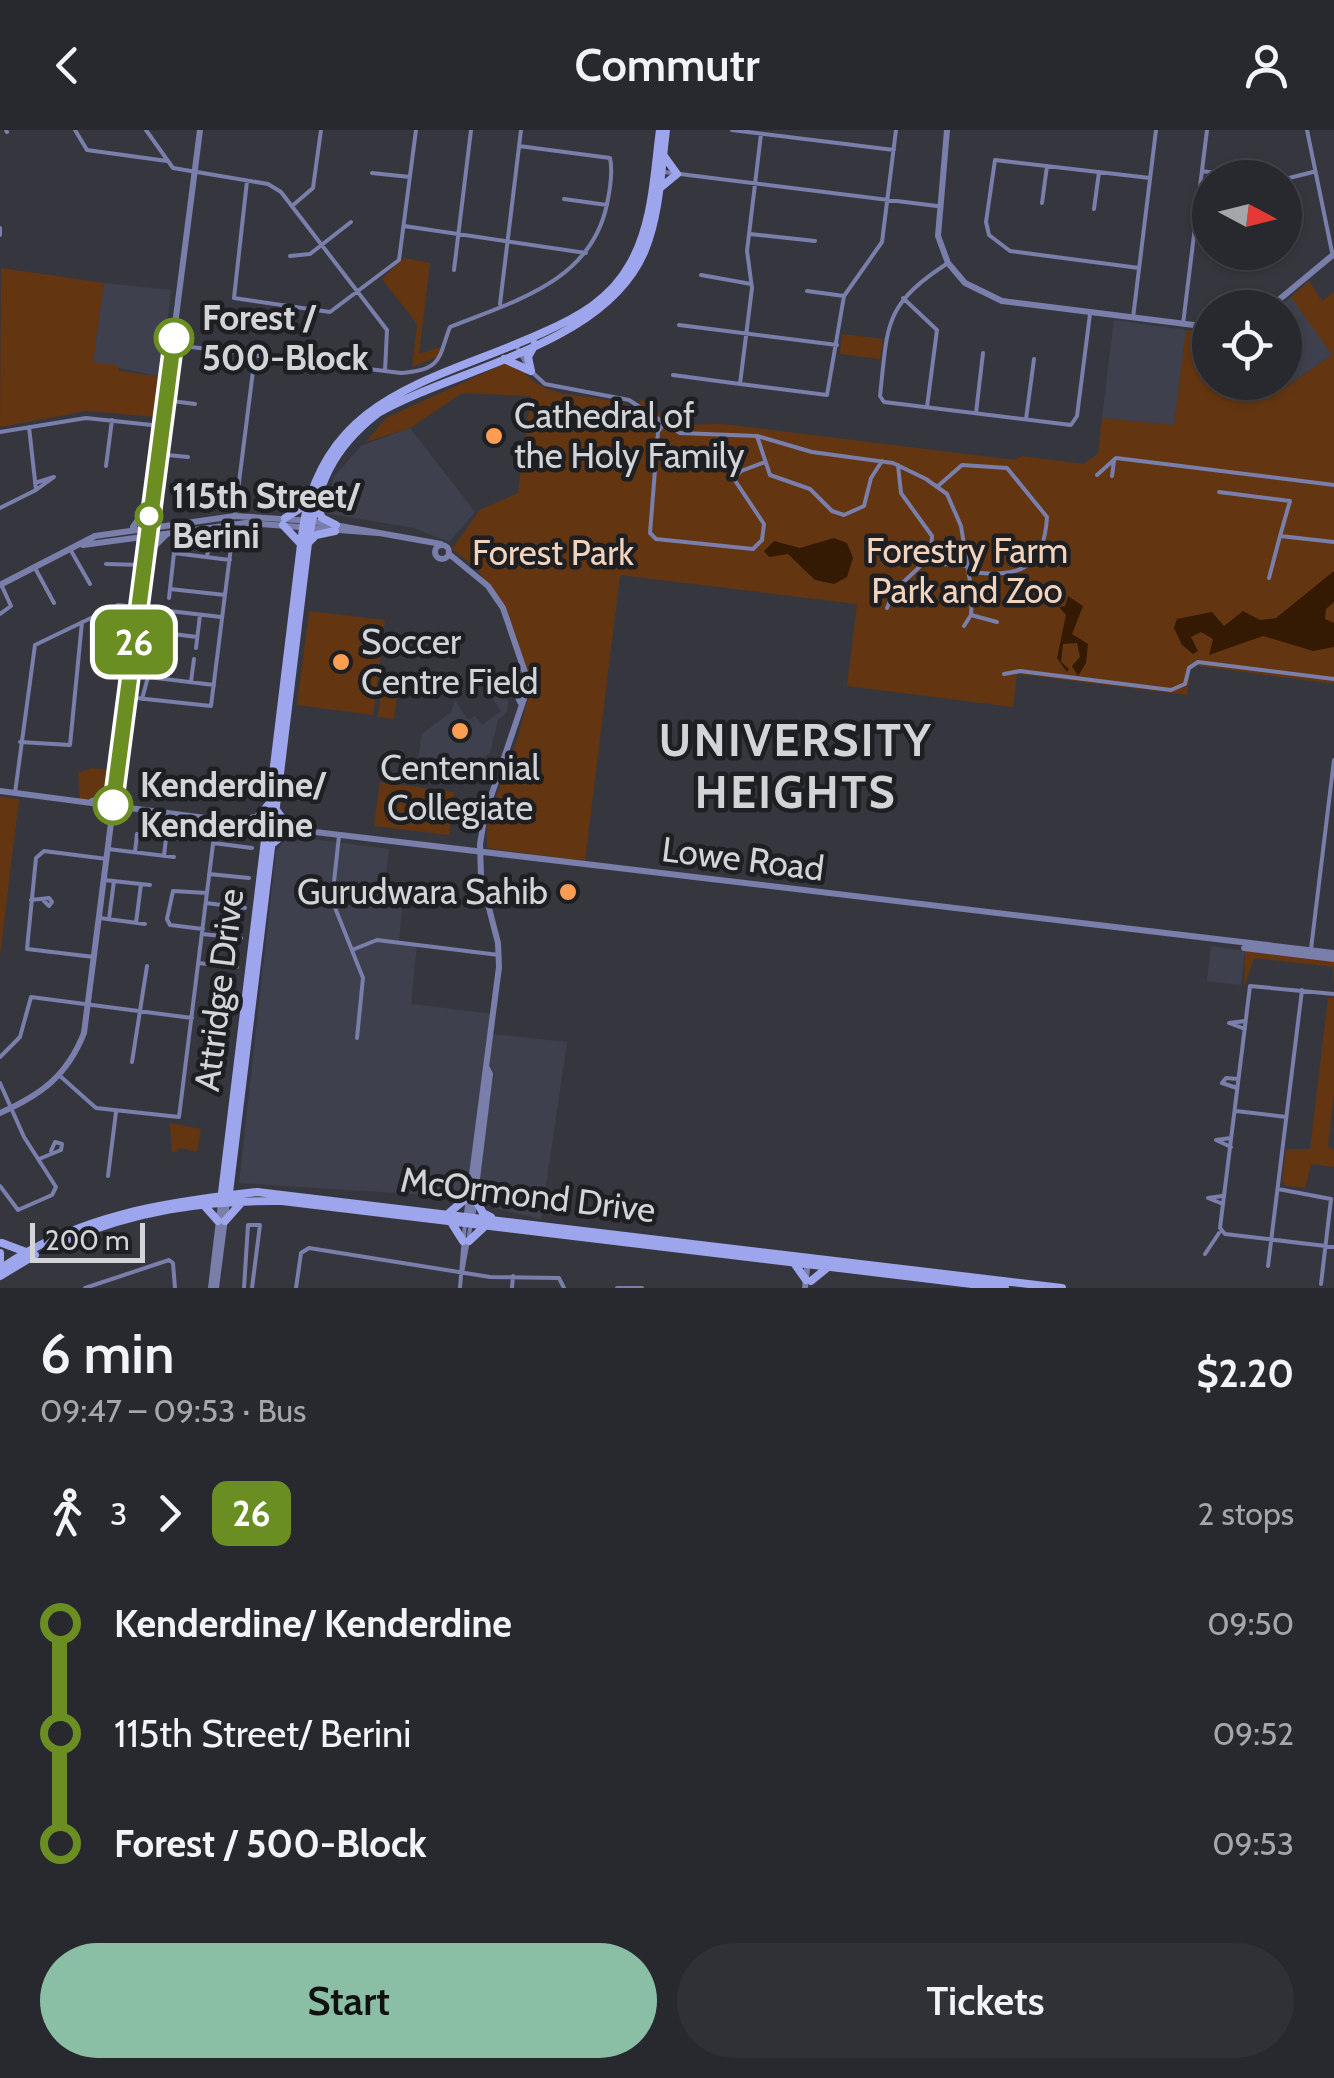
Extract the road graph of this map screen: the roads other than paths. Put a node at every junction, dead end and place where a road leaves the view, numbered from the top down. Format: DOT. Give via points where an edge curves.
graph roads {
  1 [pos="75,130"];
  2 [pos="146,130"];
  3 [pos="200,130"];
  4 [pos="320,130"];
  5 [pos="416,130"];
  6 [pos="471,130"];
  7 [pos="520,130"];
  8 [pos="663,130"];
  9 [pos="732,130"];
  10 [pos="896,130"];
  11 [pos="946,130"];
  12 [pos="1156,130"];
  13 [pos="1207,130"];
  14 [pos="1308,130"];
  15 [pos="761,134"];
  16 [pos="519,146"];
  17 [pos="894,150"];
  18 [pos="663,155"];
  19 [pos="1203,160"];
  20 [pos="166,161"];
  21 [pos="1047,166"];
  22 [pos="658,172"];
  23 [pos="1098,172"];
  24 [pos="1313,172"];
  25 [pos="372,173"];
  26 [pos="195,174"];
  27 [pos="677,174"];
  28 [pos="1302,174"];
  29 [pos="410,177"];
  30 [pos="1150,178"];
  31 [pos="247,181"];
  32 [pos="754,184"];
  33 [pos="658,192"];
  34 [pos="564,199"];
  35 [pos="887,200"];
  36 [pos="1042,203"];
  37 [pos="607,205"];
  38 [pos="292,206"];
  39 [pos="937,206"];
  40 [pos="1094,209"];
  41 [pos="351,222"];
  42 [pos="404,226"];
  43 [pos="458,232"];
  44 [pos="748,234"];
  45 [pos="507,239"];
  46 [pos="814,242"];
  47 [pos="322,245"];
  48 [pos="1192,248"];
  49 [pos="586,253"];
  50 [pos="1333,255"];
  51 [pos="290,256"];
  52 [pos="948,262"];
  53 [pos="1139,268"];
  54 [pos="454,270"];
  55 [pos="701,275"];
  56 [pos="752,284"];
  57 [pos="1291,290"];
  58 [pos="807,291"];
  59 [pos="359,292"];
  60 [pos="844,296"];
  61 [pos="902,298"];
  62 [pos="500,306"];
  63 [pos="1090,312"];
  64 [pos="1134,318"];
  65 [pos="1182,324"];
  66 [pos="1192,325"];
  67 [pos="679,326"];
  68 [pos="746,333"];
  69 [pos="536,344"];
  70 [pos="172,345"];
  71 [pos="837,345"];
  72 [pos="518,348"];
  73 [pos="983,353"];
  74 [pos="254,355"];
  75 [pos="500,358"];
  76 [pos="1034,359"];
  77 [pos="384,371"];
  78 [pos="531,372"];
  79 [pos="672,376"];
  80 [pos="740,384"];
  81 [pos="164,400"];
  82 [pos="194,404"];
  83 [pos="927,407"];
  84 [pos="976,414"];
  85 [pos="112,420"];
  86 [pos="1026,420"];
  87 [pos="664,424"];
  88 [pos="161,426"];
  89 [pos="30,427"];
  90 [pos="0,432"];
  91 [pos="757,436"];
  92 [pos="158,454"];
  93 [pos="188,458"];
  94 [pos="1116,458"];
  95 [pos="882,461"];
  96 [pos="765,462"];
  97 [pos="898,465"];
  98 [pos="106,466"];
  99 [pos="1097,475"];
  100 [pos="1112,476"];
  101 [pos="1334,485"];
  102 [pos="938,486"];
  103 [pos="1219,492"];
  104 [pos="152,495"];
  105 [pos="311,502"];
  106 [pos="0,508"];
  107 [pos="234,520"];
  108 [pos="284,522"];
  109 [pos="308,524"];
  110 [pos="176,527"];
  111 [pos="336,528"];
  112 [pos="148,530"];
  113 [pos="123,534"];
  114 [pos="210,536"];
  115 [pos="1280,536"];
  116 [pos="421,539"];
  117 [pos="1334,542"];
  118 [pos="440,544"];
  119 [pos="305,546"];
  120 [pos="72,548"];
  121 [pos="434,552"];
  122 [pos="448,556"];
  123 [pos="931,556"];
  124 [pos="207,557"];
  125 [pos="230,560"];
  126 [pos="106,564"];
  127 [pos="144,564"];
  128 [pos="35,568"];
  129 [pos="969,569"];
  130 [pos="1269,578"];
  131 [pos="90,584"];
  132 [pos="1,585"];
  133 [pos="170,589"];
  134 [pos="225,595"];
  135 [pos="168,598"];
  136 [pos="54,602"];
  137 [pos="138,607"];
  138 [pos="887,608"];
  139 [pos="167,611"];
  140 [pos="0,614"];
  141 [pos="200,615"];
  142 [pos="971,616"];
  143 [pos="222,618"];
  144 [pos="82,621"];
  145 [pos="997,622"];
  146 [pos="964,626"];
  147 [pos="164,633"];
  148 [pos="197,636"];
  149 [pos="163,644"];
  150 [pos="196,648"];
  151 [pos="162,655"];
  152 [pos="194,659"];
  153 [pos="520,662"];
  154 [pos="1004,674"];
  155 [pos="159,678"];
  156 [pos="526,678"];
  157 [pos="516,679"];
  158 [pos="1334,680"];
  159 [pos="191,682"];
  160 [pos="214,685"];
  161 [pos="522,692"];
  162 [pos="127,697"];
  163 [pos="142,699"];
  164 [pos="20,742"];
  165 [pos="1334,760"];
  166 [pos="118,776"];
  167 [pos="0,791"];
  168 [pos="15,793"];
  169 [pos="88,802"];
  170 [pos="113,805"];
  171 [pos="272,806"];
  172 [pos="216,820"];
  173 [pos="233,822"];
  174 [pos="269,827"];
  175 [pos="290,830"];
  176 [pos="339,836"];
  177 [pos="166,838"];
  178 [pos="176,840"];
  179 [pos="267,843"];
  180 [pos="213,844"];
  181 [pos="252,848"];
  182 [pos="108,849"];
  183 [pos="135,852"];
  184 [pos="480,853"];
  185 [pos="164,856"];
  186 [pos="174,857"];
  187 [pos="107,859"];
  188 [pos="209,874"];
  189 [pos="248,878"];
  190 [pos="104,880"];
  191 [pos="114,881"];
  192 [pos="141,884"];
  193 [pos="150,886"];
  194 [pos="207,894"];
  195 [pos="31,900"];
  196 [pos="44,901"];
  197 [pos="206,903"];
  198 [pos="245,908"];
  199 [pos="100,918"];
  200 [pos="109,919"];
  201 [pos="136,922"];
  202 [pos="145,924"];
  203 [pos="202,931"];
  204 [pos="241,938"];
  205 [pos="351,950"];
  206 [pos="499,954"];
  207 [pos="1311,954"];
  208 [pos="1334,956"];
  209 [pos="95,957"];
  210 [pos="198,963"];
  211 [pos="146,966"];
  212 [pos="237,968"];
  213 [pos="1302,990"];
  214 [pos="1334,994"];
  215 [pos="90,1005"];
  216 [pos="141,1012"];
  217 [pos="192,1018"];
  218 [pos="1246,1021"];
  219 [pos="1245,1029"];
  220 [pos="357,1038"];
  221 [pos="0,1057"];
  222 [pos="132,1062"];
  223 [pos="60,1076"];
  224 [pos="1238,1079"];
  225 [pos="0,1083"];
  226 [pos="1238,1088"];
  227 [pos="11,1108"];
  228 [pos="1235,1110"];
  229 [pos="116,1112"];
  230 [pos="0,1113"];
  231 [pos="1286,1117"];
  232 [pos="1232,1138"];
  233 [pos="1231,1146"];
  234 [pos="51,1151"];
  235 [pos="39,1158"];
  236 [pos="228,1170"];
  237 [pos="108,1176"];
  238 [pos="0,1186"];
  239 [pos="1278,1189"];
  240 [pos="257,1192"];
  241 [pos="1224,1196"];
  242 [pos="472,1197"];
  243 [pos="225,1198"];
  244 [pos="203,1200"];
  245 [pos="245,1201"];
  246 [pos="359,1203"];
  247 [pos="1224,1204"];
  248 [pos="348,1208"];
  249 [pos="447,1217"];
  250 [pos="469,1219"];
  251 [pos="221,1221"];
  252 [pos="494,1222"];
  253 [pos="1220,1231"];
  254 [pos="1271,1240"];
  255 [pos="466,1241"];
  256 [pos="0,1246"];
  257 [pos="1326,1246"];
  258 [pos="1334,1248"];
  259 [pos="30,1252"];
  260 [pos="1205,1254"];
  261 [pos="810,1261"];
  262 [pos="794,1263"];
  263 [pos="7,1266"];
  264 [pos="1268,1266"];
  265 [pos="830,1267"];
  266 [pos="462,1273"];
  267 [pos="513,1276"];
  268 [pos="808,1284"];
  269 [pos="1322,1284"];
  270 [pos="85,1288"];
  271 [pos="175,1288"];
  272 [pos="213,1288"];
  273 [pos="244,1288"];
  274 [pos="252,1288"];
  275 [pos="296,1288"];
  276 [pos="460,1288"];
  277 [pos="512,1288"];
  278 [pos="564,1288"];
  279 [pos="618,1288"];
  280 [pos="642,1288"];
  281 [pos="1005,1288"];
  282 [pos="1062,1288"];
  1 -- 20 [label="street" via="87,150"];
  2 -- 20 [label="street"];
  3 -- 26 [label="street"];
  4 -- 38 [label="street" via="313,188"];
  5 -- 29 [label="street"];
  6 -- 43 [label="street"];
  7 -- 16 [label="street"];
  8 -- 18 [label="main road, Attridge Drive"];
  8 -- 22 [label="main road, Attridge Drive"];
  9 -- 15 [label="street"];
  10 -- 17 [label="street"];
  11 -- 39 [label="street"];
  12 -- 30 [label="street"];
  13 -- 19 [label="street"];
  14 -- 24 [label="street"];
  15 -- 17 [label="street"];
  15 -- 32 [label="street"];
  16 -- 37 [label="street" via="610,158"];
  16 -- 45 [label="street"];
  17 -- 35 [label="street"];
  18 -- 22 [label="main road, Attridge Drive"];
  18 -- 27 [label="main road"];
  20 -- 26 [label="street"];
  21 -- 23 [label="street"];
  21 -- 36 [label="street"];
  21 -- 53 [label="street" via="995,160 986,222 994,242 1010,251"];
  22 -- 27 [label="street"];
  22 -- 33 [label="main road, Attridge Drive"];
  22 -- 72 [label="main road, Attridge Drive" via="642,236 617,283 577,316"];
  23 -- 30 [label="street"];
  23 -- 40 [label="street"];
  24 -- 28 [label="street"];
  24 -- 50 [label="street"];
  25 -- 29 [label="street"];
  26 -- 31 [label="street"];
  26 -- 70 [label="street"];
  27 -- 32 [label="street"];
  27 -- 33 [label="main road"];
  29 -- 42 [label="street"];
  30 -- 53 [label="street"];
  31 -- 38 [label="street" via="275,187"];
  31 -- 59 [label="street" via="234,298 327,312"];
  32 -- 35 [label="street"];
  32 -- 44 [label="street"];
  33 -- 69 [label="main road, Attridge Drive" via="644,252 627,282 598,311"];
  34 -- 37 [label="street"];
  35 -- 39 [label="street"];
  35 -- 60 [label="street" via="880,249"];
  37 -- 49 [label="street"];
  38 -- 47 [label="street"];
  39 -- 52 [label="street"];
  41 -- 47 [label="street"];
  42 -- 43 [label="street"];
  42 -- 59 [label="street" via="399,260"];
  43 -- 45 [label="street"];
  43 -- 54 [label="street"];
  44 -- 46 [label="street"];
  44 -- 56 [label="street"];
  45 -- 49 [label="street"];
  45 -- 62 [label="street"];
  47 -- 51 [label="street"];
  47 -- 59 [label="street"];
  48 -- 65 [label="street"];
  49 -- 62 [label="street" via="550,284"];
  50 -- 57 [label="street"];
  52 -- 61 [label="street"];
  52 -- 63 [label="street" via="965,284 989,298"];
  53 -- 64 [label="street"];
  55 -- 56 [label="street"];
  56 -- 68 [label="street"];
  58 -- 60 [label="street"];
  59 -- 77 [label="street" via="388,334"];
  60 -- 71 [label="street"];
  61 -- 83 [label="street" via="936,328"];
  61 -- 83 [label="street" via="888,324 880,396"];
  62 -- 77 [label="street" via="450,328 436,363 406,373"];
  63 -- 64 [label="street"];
  63 -- 86 [label="street" via="1076,422"];
  64 -- 65 [label="street"];
  65 -- 66 [label="street"];
  67 -- 68 [label="street"];
  68 -- 71 [label="street"];
  68 -- 80 [label="street"];
  69 -- 72 [label="main road, Attridge Drive"];
  69 -- 78 [label="main road" via="528,357"];
  70 -- 74 [label="street"];
  70 -- 81 [label="street"];
  71 -- 80 [label="street" via="827,395"];
  72 -- 75 [label="main road, Attridge Drive"];
  72 -- 78 [label="street"];
  72 -- 105 [label="main road, Attridge Drive" via="397,395 359,418 326,456"];
  73 -- 84 [label="street"];
  74 -- 77 [label="street"];
  74 -- 107 [label="street"];
  75 -- 78 [label="main road"];
  75 -- 105 [label="main road, Attridge Drive" via="378,413 335,454"];
  76 -- 86 [label="street"];
  78 -- 87 [label="street" via="545,384 629,400"];
  79 -- 80 [label="street"];
  81 -- 82 [label="street"];
  81 -- 88 [label="street"];
  83 -- 84 [label="street"];
  84 -- 86 [label="street"];
  85 -- 88 [label="street"];
  85 -- 89 [label="street"];
  85 -- 98 [label="street"];
  87 -- 91 [label="street" via="680,434"];
  87 -- 96 [label="street" via="648,511 656,539 753,549 764,524 734,479"];
  88 -- 92 [label="street"];
  89 -- 90 [label="street"];
  89 -- 106 [label="street" via="36,486"];
  91 -- 95 [label="street"];
  91 -- 96 [label="street"];
  92 -- 93 [label="street"];
  92 -- 104 [label="street"];
  94 -- 99 [label="street"];
  94 -- 100 [label="street"];
  94 -- 101 [label="street"];
  95 -- 96 [label="street" via="864,506 844,515 810,490 776,479"];
  95 -- 97 [label="street"];
  97 -- 102 [label="street"];
  97 -- 123 [label="street" via="901,494 932,536"];
  102 -- 129 [label="street" via="957,514"];
  102 -- 129 [label="street" via="962,465 1007,468 1047,517 1044,544 1023,570 1008,576"];
  103 -- 115 [label="street" via="1290,501"];
  104 -- 110 [label="street" via="155,516"];
  104 -- 112 [label="street"];
  104 -- 113 [label="street" via="144,517"];
  105 -- 108 [label="main road"];
  105 -- 109 [label="main road, Attridge Drive"];
  105 -- 111 [label="main road"];
  107 -- 108 [label="street"];
  107 -- 110 [label="street"];
  107 -- 125 [label="street"];
  108 -- 109 [label="street"];
  108 -- 119 [label="main road"];
  109 -- 111 [label="street"];
  109 -- 119 [label="main road, Attridge Drive"];
  110 -- 112 [label="street"];
  110 -- 127 [label="street" via="151,545"];
  111 -- 116 [label="street"];
  111 -- 119 [label="main road"];
  112 -- 113 [label="street"];
  112 -- 127 [label="street"];
  113 -- 120 [label="street" via="95,536"];
  113 -- 127 [label="street" via="140,547"];
  114 -- 124 [label="street"];
  115 -- 117 [label="street"];
  115 -- 130 [label="street"];
  116 -- 118 [label="street"];
  116 -- 121 [label="street"];
  118 -- 121 [label="street"];
  118 -- 122 [label="street"];
  119 -- 171 [label="main road, Attridge Drive"];
  120 -- 128 [label="street"];
  120 -- 131 [label="street"];
  121 -- 122 [label="street"];
  122 -- 153 [label="street" via="488,586"];
  123 -- 129 [label="street"];
  123 -- 138 [label="street" via="894,591"];
  124 -- 125 [label="street"];
  124 -- 133 [label="street" via="174,553"];
  125 -- 134 [label="street"];
  126 -- 127 [label="street"];
  127 -- 137 [label="street"];
  128 -- 132 [label="street"];
  128 -- 136 [label="street"];
  129 -- 142 [label="street"];
  132 -- 140 [label="street" via="11,606"];
  133 -- 134 [label="street"];
  133 -- 135 [label="street"];
  134 -- 143 [label="street"];
  137 -- 139 [label="street"];
  137 -- 144 [label="street" via="118,605"];
  137 -- 162 [label="street"];
  139 -- 141 [label="street"];
  139 -- 147 [label="street"];
  141 -- 143 [label="street"];
  141 -- 148 [label="street"];
  142 -- 145 [label="street"];
  142 -- 146 [label="street"];
  143 -- 160 [label="street"];
  144 -- 164 [label="street" via="32,649"];
  144 -- 164 [label="street" via="70,745"];
  147 -- 148 [label="street"];
  147 -- 149 [label="street"];
  148 -- 150 [label="street"];
  151 -- 155 [label="street"];
  152 -- 159 [label="street"];
  153 -- 156 [label="street"];
  153 -- 157 [label="street"];
  154 -- 158 [label="street" via="1171,690 1185,684 1198,662"];
  155 -- 159 [label="street"];
  155 -- 163 [label="street" via="145,680"];
  156 -- 157 [label="street"];
  156 -- 161 [label="street"];
  157 -- 161 [label="street"];
  159 -- 160 [label="street"];
  160 -- 163 [label="street" via="208,707"];
  161 -- 184 [label="street" via="485,814"];
  162 -- 163 [label="street"];
  162 -- 166 [label="street"];
  164 -- 168 [label="street"];
  165 -- 207 [label="street"];
  166 -- 169 [label="street" via="106,796"];
  166 -- 170 [label="street"];
  167 -- 168 [label="street, Lowe Road"];
  168 -- 169 [label="street, Lowe Road"];
  169 -- 170 [label="street, Lowe Road"];
  170 -- 172 [label="street, Lowe Road"];
  170 -- 182 [label="street"];
  171 -- 173 [label="main road" via="257,818"];
  171 -- 174 [label="main road, Attridge Drive"];
  171 -- 175 [label="main road"];
  172 -- 173 [label="street, Lowe Road"];
  172 -- 180 [label="street"];
  173 -- 174 [label="street, Lowe Road"];
  173 -- 179 [label="main road"];
  174 -- 175 [label="street, Lowe Road"];
  174 -- 179 [label="main road, Attridge Drive"];
  175 -- 176 [label="street, Lowe Road"];
  175 -- 179 [label="main road"];
  176 -- 184 [label="street, Lowe Road"];
  176 -- 205 [label="street" via="332,900"];
  177 -- 178 [label="street"];
  177 -- 183 [label="street" via="137,834"];
  177 -- 185 [label="street"];
  179 -- 236 [label="main road, Attridge Drive"];
  180 -- 181 [label="street"];
  180 -- 188 [label="street"];
  182 -- 183 [label="street"];
  182 -- 187 [label="street"];
  183 -- 185 [label="street"];
  184 -- 206 [label="street"];
  184 -- 207 [label="street, Lowe Road"];
  185 -- 186 [label="street"];
  187 -- 190 [label="street"];
  187 -- 195 [label="street" via="38,852"];
  188 -- 189 [label="street"];
  188 -- 194 [label="street"];
  190 -- 191 [label="street"];
  190 -- 199 [label="street"];
  191 -- 192 [label="street"];
  191 -- 200 [label="street"];
  192 -- 193 [label="street"];
  192 -- 201 [label="street"];
  194 -- 197 [label="street"];
  194 -- 203 [label="street" via="173,891 166,919"];
  195 -- 196 [label="street"];
  195 -- 209 [label="street" via="26,948"];
  197 -- 198 [label="street"];
  197 -- 203 [label="street"];
  199 -- 200 [label="street"];
  199 -- 209 [label="street"];
  200 -- 201 [label="street"];
  201 -- 202 [label="street"];
  203 -- 204 [label="street"];
  203 -- 210 [label="street"];
  205 -- 206 [label="street" via="377,940"];
  205 -- 220 [label="street" via="363,978"];
  206 -- 242 [label="street"];
  207 -- 208 [label="street, Lowe Road"];
  209 -- 215 [label="street"];
  210 -- 212 [label="street"];
  210 -- 217 [label="street"];
  211 -- 216 [label="street"];
  213 -- 214 [label="street"];
  213 -- 218 [label="street" via="1251,985"];
  213 -- 231 [label="street"];
  215 -- 216 [label="street"];
  215 -- 221 [label="street" via="28,999 20,1037"];
  215 -- 223 [label="street" via="84,1033"];
  216 -- 217 [label="street"];
  216 -- 222 [label="street"];
  217 -- 229 [label="street" via="178,1117"];
  218 -- 219 [label="street"];
  218 -- 219 [label="street" via="1229,1023"];
  219 -- 224 [label="street"];
  223 -- 227 [label="street"];
  223 -- 229 [label="street" via="96,1108"];
  224 -- 226 [label="street"];
  224 -- 226 [label="street" via="1222,1081"];
  225 -- 227 [label="street"];
  226 -- 228 [label="street"];
  227 -- 230 [label="street"];
  227 -- 235 [label="street"];
  228 -- 231 [label="street"];
  228 -- 232 [label="street"];
  229 -- 237 [label="street"];
  231 -- 239 [label="street"];
  232 -- 233 [label="street"];
  232 -- 233 [label="street" via="1216,1140"];
  233 -- 241 [label="street"];
  234 -- 235 [label="street"];
  235 -- 238 [label="street" via="55,1183 52,1194 18,1210"];
  236 -- 240 [label="main road" via="238,1184"];
  236 -- 243 [label="main road, Attridge Drive"];
  236 -- 244 [label="main road"];
  239 -- 254 [label="street"];
  239 -- 257 [label="street" via="1330,1197"];
  240 -- 243 [label="main road, McOrmond Drive"];
  240 -- 246 [label="main road, McOrmond Drive"];
  241 -- 247 [label="street"];
  241 -- 247 [label="street" via="1208,1198"];
  242 -- 249 [label="main road"];
  242 -- 250 [label="street"];
  242 -- 252 [label="main road"];
  243 -- 244 [label="main road, McOrmond Drive"];
  243 -- 245 [label="main road, McOrmond Drive"];
  243 -- 251 [label="street"];
  244 -- 251 [label="main road"];
  244 -- 259 [label="main road, McOrmond Drive" via="117,1214"];
  244 -- 263 [label="main road, McOrmond Drive" via="95,1228"];
  245 -- 248 [label="main road, McOrmond Drive"];
  245 -- 251 [label="main road"];
  246 -- 248 [label="main road"];
  246 -- 249 [label="main road, McOrmond Drive"];
  247 -- 253 [label="street"];
  248 -- 249 [label="main road, McOrmond Drive"];
  249 -- 250 [label="main road, McOrmond Drive"];
  249 -- 255 [label="main road"];
  250 -- 252 [label="main road, McOrmond Drive"];
  250 -- 255 [label="street"];
  251 -- 272 [label="street"];
  252 -- 255 [label="main road"];
  252 -- 261 [label="main road, McOrmond Drive"];
  252 -- 262 [label="main road, McOrmond Drive"];
  253 -- 254 [label="street"];
  253 -- 260 [label="street"];
  254 -- 257 [label="street"];
  254 -- 264 [label="street"];
  255 -- 266 [label="street"];
  256 -- 259 [label="main road"];
  256 -- 263 [label="main road"];
  257 -- 258 [label="street"];
  257 -- 269 [label="street"];
  259 -- 263 [label="main road, McOrmond Drive"];
  261 -- 262 [label="main road, McOrmond Drive"];
  261 -- 265 [label="main road, McOrmond Drive"];
  261 -- 268 [label="street"];
  261 -- 282 [label="main road, McOrmond Drive"];
  262 -- 268 [label="main road"];
  265 -- 268 [label="main road"];
  265 -- 281 [label="main road, McOrmond Drive"];
  266 -- 267 [label="street"];
  266 -- 275 [label="street" via="306,1248"];
  266 -- 276 [label="street"];
  267 -- 277 [label="street"];
  267 -- 278 [label="street" via="559,1278"];
  270 -- 271 [label="street" via="168,1260"];
  273 -- 274 [label="street" via="248,1225 260,1225"];
  279 -- 280 [label="street"];
}
